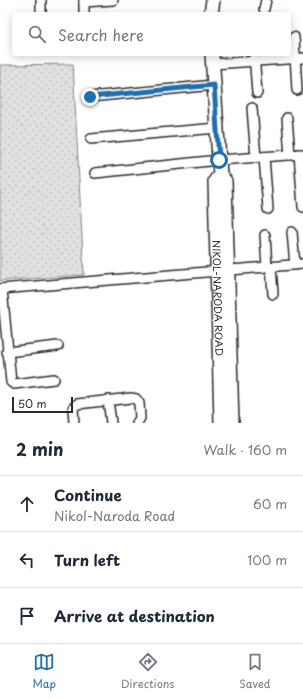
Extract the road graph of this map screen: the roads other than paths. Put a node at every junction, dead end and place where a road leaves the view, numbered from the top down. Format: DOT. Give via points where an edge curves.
graph roads {
  1 [pos="41,0"];
  2 [pos="113,0"];
  3 [pos="213,0"];
  4 [pos="84,1"];
  5 [pos="41,12"];
  6 [pos="84,12"];
  7 [pos="212,12"];
  8 [pos="294,37"];
  9 [pos="254,57"];
  10 [pos="299,58"];
  11 [pos="212,59"];
  12 [pos="214,85"];
  13 [pos="297,90"];
  14 [pos="256,92"];
  15 [pos="90,97"];
  16 [pos="252,108"];
  17 [pos="287,118"];
  18 [pos="217,128"];
  19 [pos="91,139"];
  20 [pos="297,155"];
  21 [pos="260,157"];
  22 [pos="219,160"];
  23 [pos="95,173"];
  24 [pos="303,207"];
  25 [pos="268,208"];
  26 [pos="292,232"];
  27 [pos="265,235"];
  28 [pos="299,265"];
  29 [pos="269,267"];
  30 [pos="222,270"];
  31 [pos="1,289"];
  32 [pos="273,294"];
  33 [pos="58,346"];
  34 [pos="7,352"];
  35 [pos="54,379"];
  36 [pos="108,400"];
  37 [pos="74,423"];
  38 [pos="111,423"];
  39 [pos="137,423"];
  40 [pos="221,423"];
  41 [pos="232,423"];
  1 -- 5 [label="street"];
  2 -- 4 [label="street"];
  3 -- 7 [label="main road"];
  4 -- 6 [label="street"];
  8 -- 10 [label="street"];
  9 -- 10 [label="street"];
  9 -- 11 [label="street"];
  9 -- 14 [label="street"];
  10 -- 13 [label="street"];
  11 -- 12 [label="main road, NIKOL-NARODA ROAD"];
  12 -- 15 [label="street"];
  12 -- 18 [label="main road, NIKOL-NARODA ROAD"];
  16 -- 21 [label="street"];
  17 -- 20 [label="street"];
  18 -- 19 [label="street"];
  18 -- 22 [label="main road, NIKOL-NARODA ROAD"];
  20 -- 21 [label="street"];
  20 -- 24 [label="street"];
  21 -- 22 [label="street"];
  21 -- 25 [label="street"];
  22 -- 23 [label="street"];
  22 -- 30 [label="main road, NIKOL-NARODA ROAD" via="220,175 225,181"];
  26 -- 28 [label="street"];
  27 -- 29 [label="street"];
  28 -- 29 [label="street"];
  29 -- 30 [label="street"];
  29 -- 32 [label="street"];
  30 -- 31 [label="street"];
  30 -- 40 [label="main road, NIKOL-NARODA ROAD"];
  30 -- 41 [label="main road, NIKOL-NARODA ROAD"];
  31 -- 34 [label="street"];
  33 -- 34 [label="street"];
  34 -- 35 [label="street" via="10,382 14,384"];
  36 -- 37 [label="street" via="77,404 73,408"];
  36 -- 38 [label="street"];
  36 -- 39 [label="street" via="136,399 140,412"];
}
